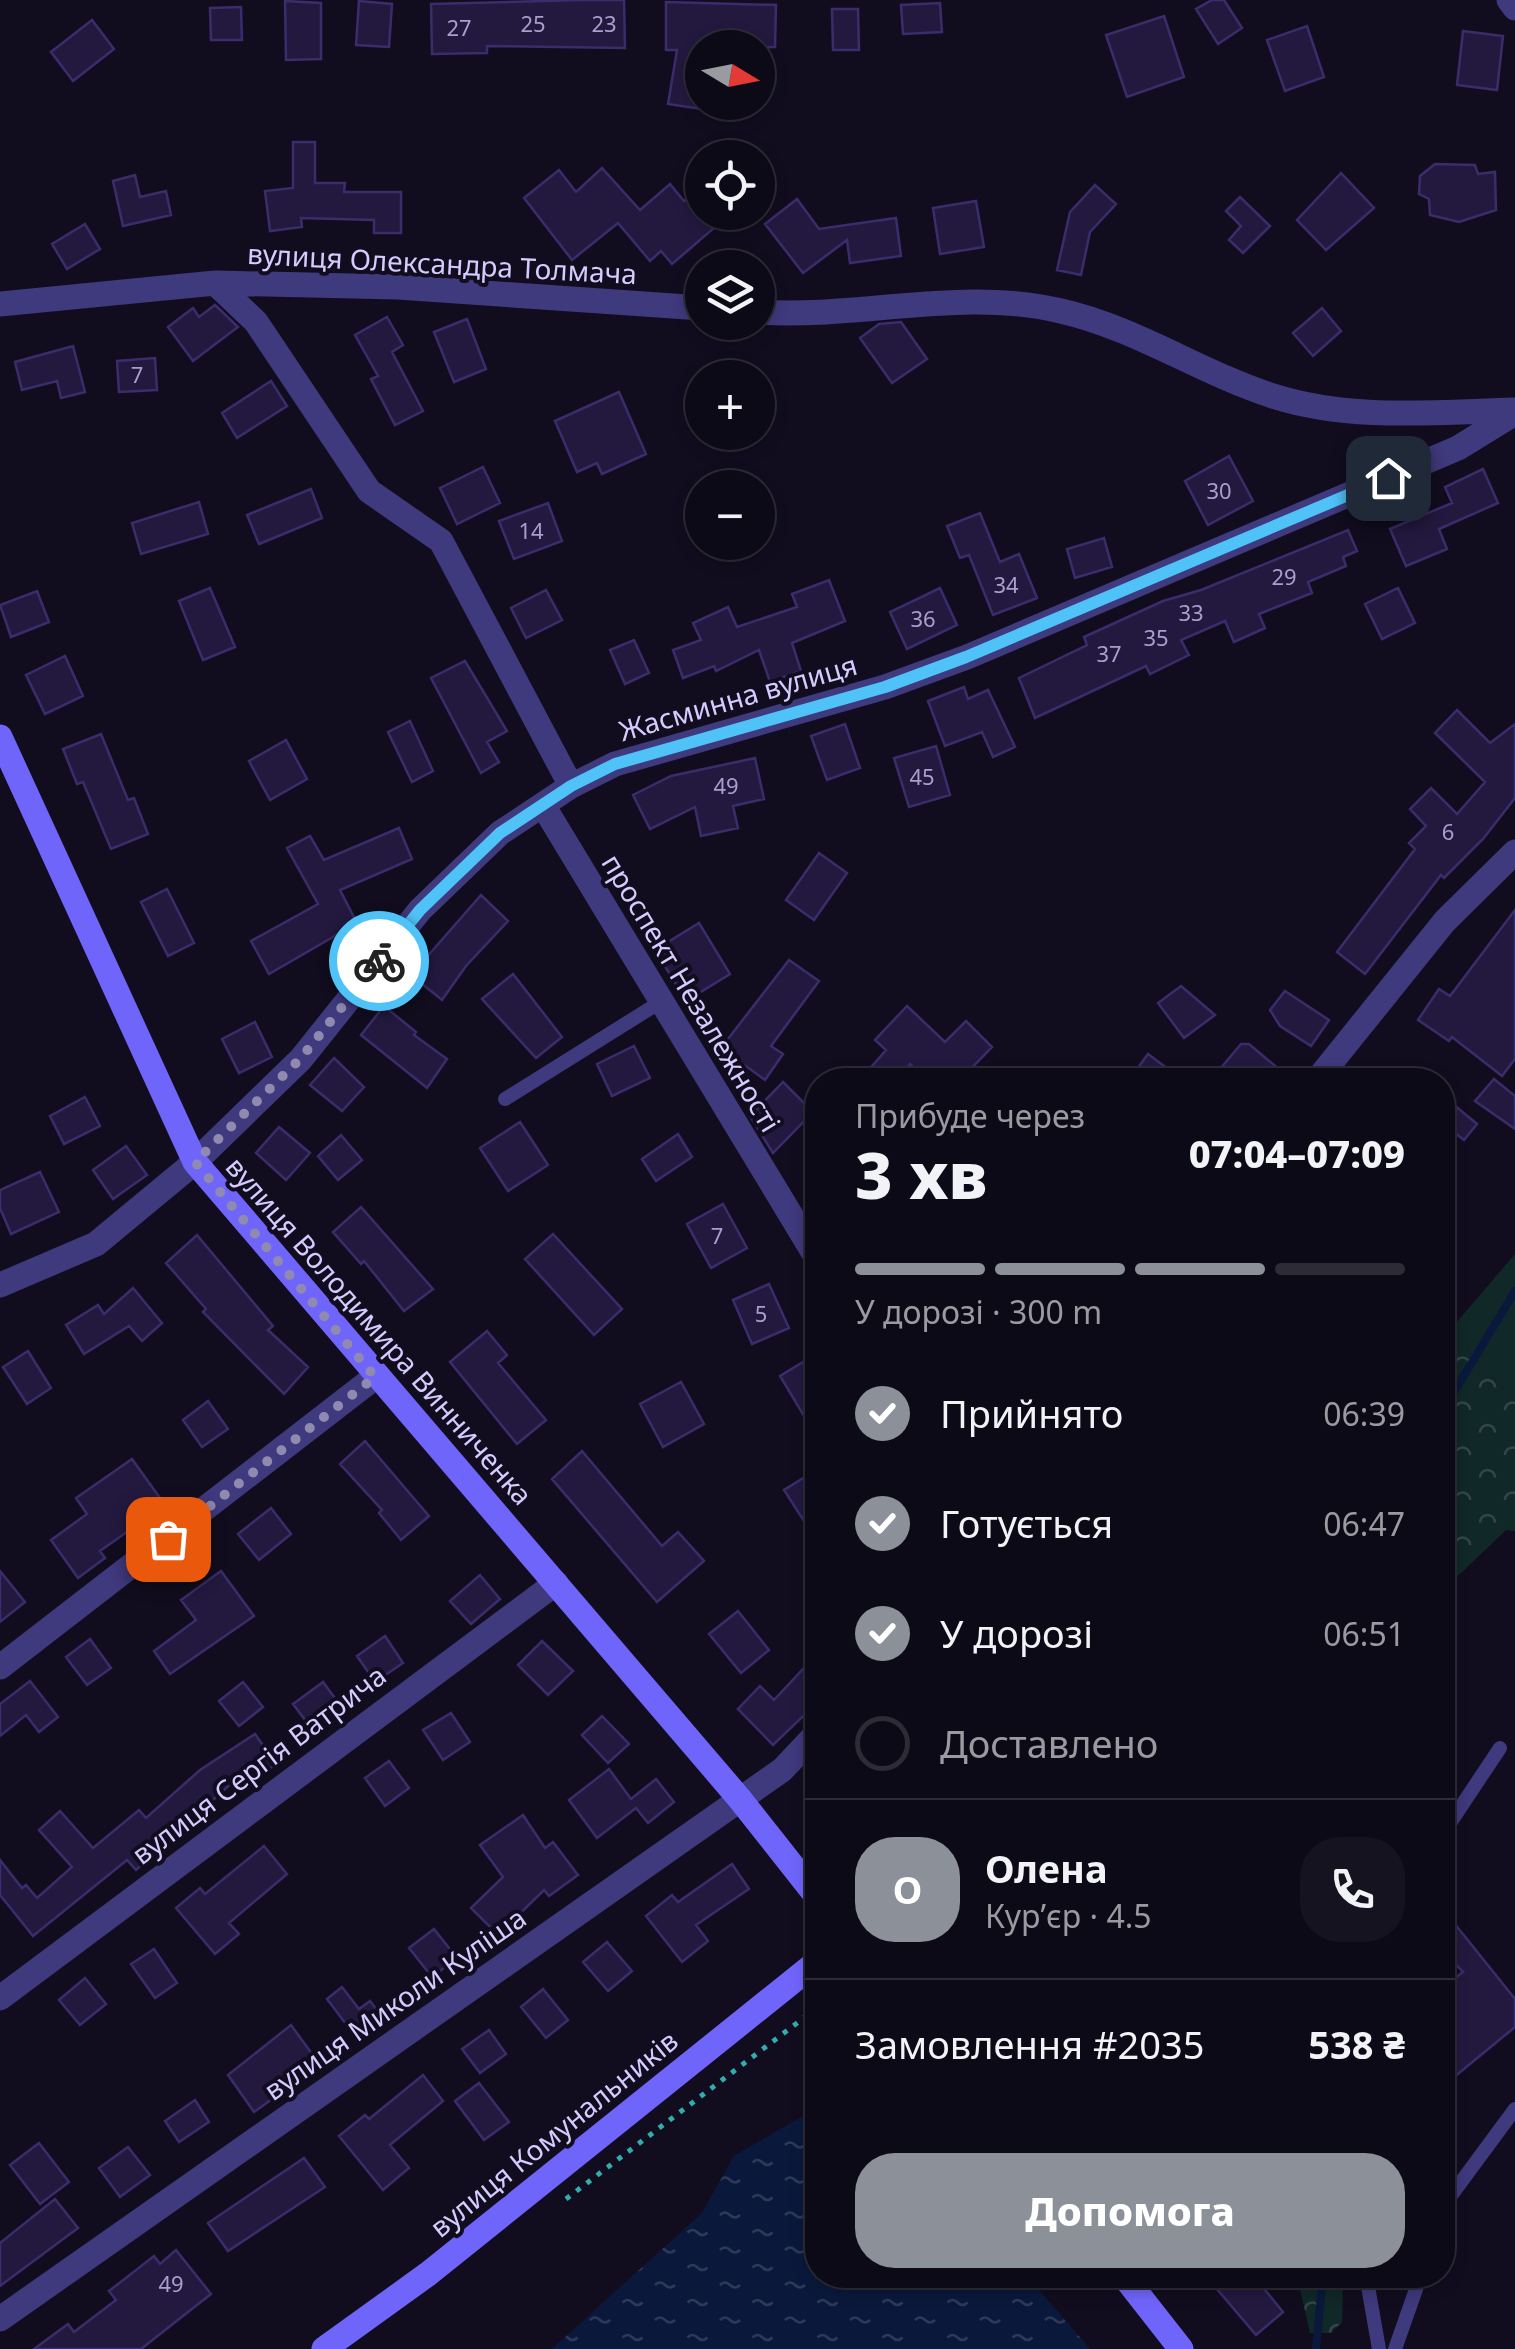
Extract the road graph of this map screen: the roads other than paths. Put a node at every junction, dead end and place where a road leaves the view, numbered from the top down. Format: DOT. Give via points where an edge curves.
graph roads {
  1 [pos="1509,0"];
  2 [pos="1515,8"];
  3 [pos="215,283"];
  4 [pos="0,304"];
  5 [pos="685,307"];
  6 [pos="775,313"];
  7 [pos="1515,412"];
  8 [pos="0,737"];
  9 [pos="571,786"];
  10 [pos="544,807"];
  11 [pos="1515,852"];
  12 [pos="662,1001"];
  13 [pos="1328,1068"];
  14 [pos="505,1099"];
  15 [pos="195,1162"];
  16 [pos="805,1238"];
  17 [pos="0,1285"];
  18 [pos="375,1377"];
  19 [pos="556,1583"];
  20 [pos="0,1667"];
  21 [pos="805,1746"];
  22 [pos="1500,1748"];
  23 [pos="739,1798"];
  24 [pos="1455,1816"];
  25 [pos="805,1882"];
  26 [pos="805,1972"];
  27 [pos="0,1998"];
  28 [pos="1515,2109"];
  29 [pos="1455,2191"];
  30 [pos="1133,2288"];
  31 [pos="1368,2288"];
  32 [pos="1416,2288"];
  33 [pos="0,2319"];
  34 [pos="324,2349"];
  35 [pos="1182,2349"];
  36 [pos="1379,2349"];
  37 [pos="1395,2349"];
  1 -- 2 [label="street"];
  3 -- 4 [label="street, вулиця Олександра Толмача"];
  3 -- 5 [label="street, вулиця Олександра Толмача" via="398,286"];
  3 -- 9 [label="street" via="256,322 369,491 441,542"];
  6 -- 7 [label="street" via="977,302 1060,310 1273,396 1354,413"];
  7 -- 9 [label="street, Жасминна вулиця" via="1458,448 966,657 885,687 615,764"];
  8 -- 15 [label="main road, вулиця Володимира Винниченка"];
  9 -- 10 [label="street, Жасминна вулиця"];
  10 -- 12 [label="street, проспект Незалежності"];
  10 -- 15 [label="street, Жасминна вулиця" via="500,833 420,910 301,1058"];
  11 -- 13 [label="street" via="1445,921"];
  12 -- 14 [label="lane"];
  12 -- 16 [label="street, проспект Незалежності"];
  15 -- 17 [label="street, Жасминна вулиця" via="96,1244"];
  15 -- 18 [label="main road, вулиця Володимира Винниченка"];
  18 -- 19 [label="main road, вулиця Володимира Винниченка"];
  18 -- 20 [label="street"];
  19 -- 23 [label="main road, вулиця Володимира Винниченка"];
  19 -- 27 [label="street, вулиця Сергія Ватрича"];
  21 -- 23 [label="street, вулиця Миколи Куліша"];
  22 -- 24 [label="lane"];
  23 -- 25 [label="main road, вулиця Володимира Винниченка"];
  23 -- 33 [label="street, вулиця Миколи Куліша"];
  26 -- 34 [label="main road, вулиця Комунальників" via="428,2274"];
  28 -- 29 [label="lane"];
  30 -- 35 [label="main road"];
  31 -- 36 [label="lane"];
  32 -- 37 [label="lane"];
}
